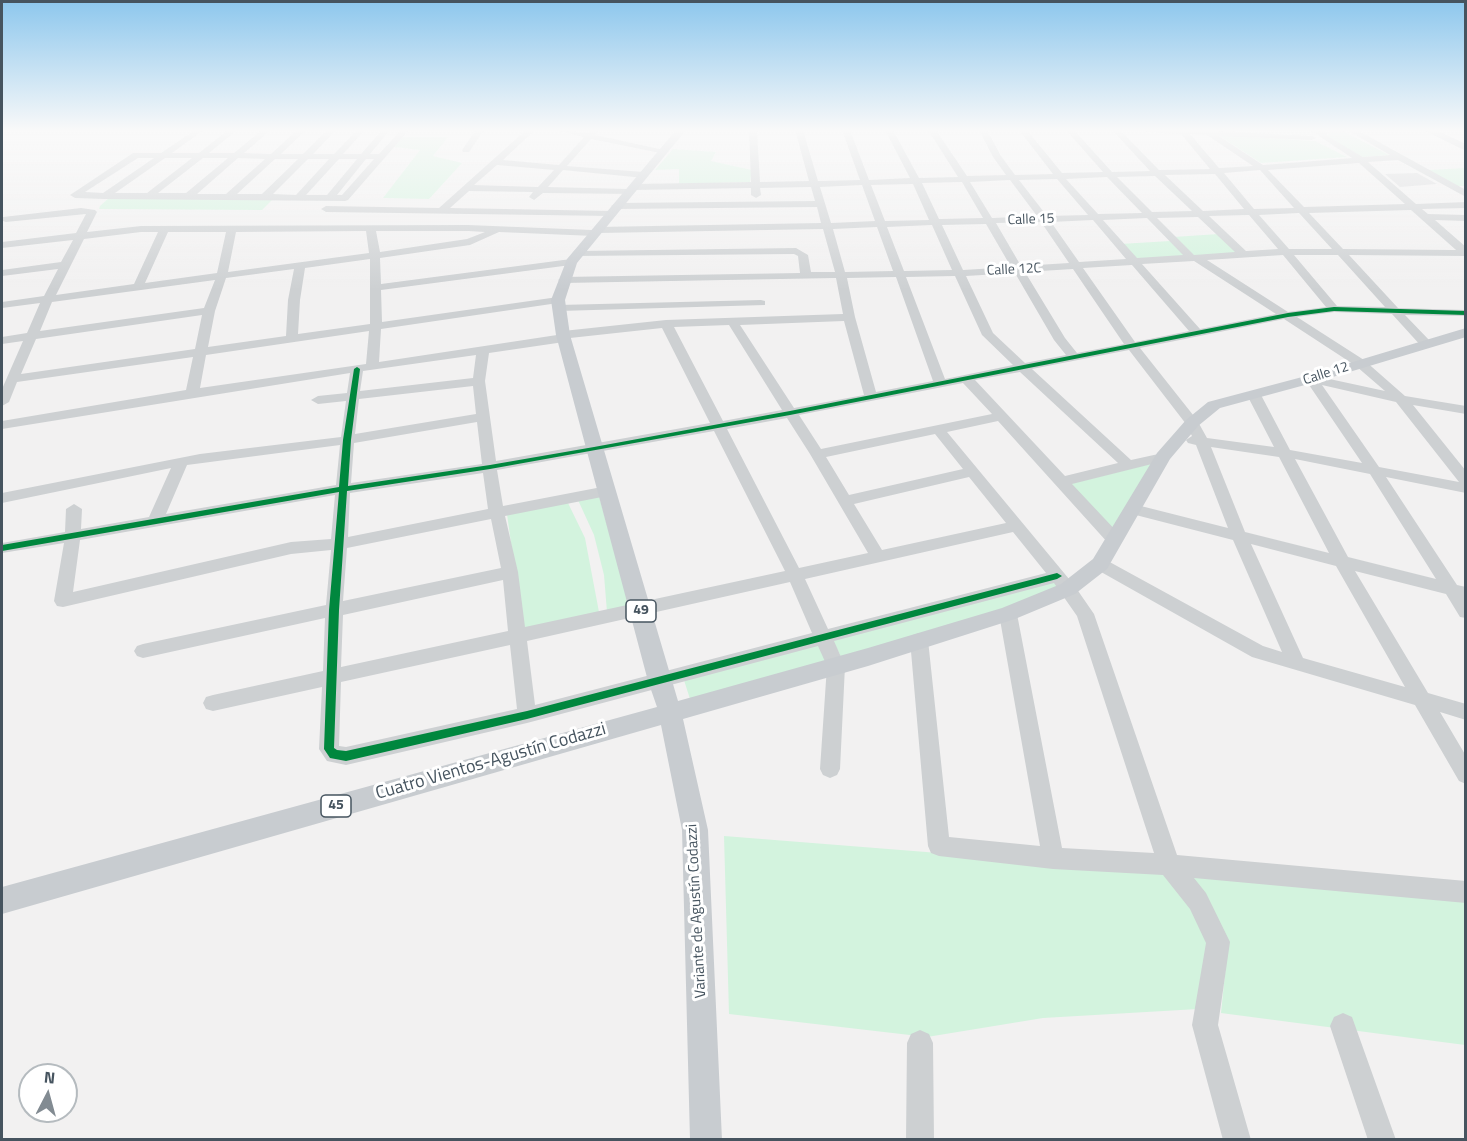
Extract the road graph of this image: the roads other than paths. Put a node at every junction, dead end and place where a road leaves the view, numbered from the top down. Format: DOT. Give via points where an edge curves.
graph roads {
  1 [pos="92,183"];
  2 [pos="124,183"];
  3 [pos="164,183"];
  4 [pos="204,183"];
  5 [pos="243,183"];
  6 [pos="279,183"];
  7 [pos="311,183"];
  8 [pos="342,183"];
  9 [pos="359,183"];
  10 [pos="471,183"];
  11 [pos="546,183"];
  12 [pos="602,183"];
  13 [pos="636,183"];
  14 [pos="835,183"];
  15 [pos="866,183"];
  16 [pos="917,183"];
  17 [pos="967,183"];
  18 [pos="1016,183"];
  19 [pos="1066,183"];
  20 [pos="1118,183"];
  21 [pos="1168,183"];
  22 [pos="1229,183"];
  23 [pos="1277,183"];
  24 [pos="1388,183"];
  25 [pos="1447,183"];
  26 [pos="756,184"];
  27 [pos="816,184"];
  28 [pos="466,188"];
  29 [pos="538,191"];
  30 [pos="627,194"];
  31 [pos="1466,194"];
  32 [pos="105,196"];
  33 [pos="148,196"];
  34 [pos="187,197"];
  35 [pos="228,197"];
  36 [pos="264,198"];
  37 [pos="298,198"];
  38 [pos="329,199"];
  39 [pos="822,204"];
  40 [pos="756,205"];
  41 [pos="1466,205"];
  42 [pos="1415,207"];
  43 [pos="322,209"];
  44 [pos="443,209"];
  45 [pos="1302,210"];
  46 [pos="90,211"];
  47 [pos="523,212"];
  48 [pos="1251,212"];
  49 [pos="1200,214"];
  50 [pos="1148,215"];
  51 [pos="1097,218"];
  52 [pos="1466,218"];
  53 [pos="6,219"];
  54 [pos="1044,219"];
  55 [pos="1430,219"];
  56 [pos="989,221"];
  57 [pos="934,222"];
  58 [pos="1466,223"];
  59 [pos="879,224"];
  60 [pos="827,226"];
  61 [pos="757,228"];
  62 [pos="371,229"];
  63 [pos="164,230"];
  64 [pos="231,230"];
  65 [pos="497,230"];
  66 [pos="596,231"];
  67 [pos="80,236"];
  68 [pos="2,245"];
  69 [pos="1342,251"];
  70 [pos="1285,252"];
  71 [pos="1466,253"];
  72 [pos="1244,255"];
  73 [pos="375,256"];
  74 [pos="1194,258"];
  75 [pos="1134,263"];
  76 [pos="66,265"];
  77 [pos="1077,266"];
  78 [pos="300,267"];
  79 [pos="1018,271"];
  80 [pos="2,273"];
  81 [pos="960,273"];
  82 [pos="806,275"];
  83 [pos="841,275"];
  84 [pos="900,275"];
  85 [pos="222,276"];
  86 [pos="760,277"];
  87 [pos="566,281"];
  88 [pos="138,287"];
  89 [pos="375,288"];
  90 [pos="48,300"];
  91 [pos="2,305"];
  92 [pos="1334,309"];
  93 [pos="1393,310"];
  94 [pos="209,311"];
  95 [pos="1466,313"];
  96 [pos="1288,315"];
  97 [pos="849,317"];
  98 [pos="761,320"];
  99 [pos="732,321"];
  100 [pos="376,324"];
  101 [pos="666,324"];
  102 [pos="1466,332"];
  103 [pos="1197,333"];
  104 [pos="32,336"];
  105 [pos="292,337"];
  106 [pos="563,337"];
  107 [pos="2,340"];
  108 [pos="1426,344"];
  109 [pos="1131,345"];
  110 [pos="202,352"];
  111 [pos="483,352"];
  112 [pos="1074,357"];
  113 [pos="1360,363"];
  114 [pos="1023,367"];
  115 [pos="364,368"];
  116 [pos="966,378"];
  117 [pos="13,379"];
  118 [pos="1311,379"];
  119 [pos="478,381"];
  120 [pos="940,382"];
  121 [pos="192,393"];
  122 [pos="353,395"];
  123 [pos="1254,395"];
  124 [pos="871,397"];
  125 [pos="1401,399"];
  126 [pos="318,400"];
  127 [pos="2,402"];
  128 [pos="1466,410"];
  129 [pos="790,413"];
  130 [pos="483,417"];
  131 [pos="999,417"];
  132 [pos="2,425"];
  133 [pos="718,426"];
  134 [pos="938,429"];
  135 [pos="1191,434"];
  136 [pos="346,440"];
  137 [pos="594,449"];
  138 [pos="1285,453"];
  139 [pos="817,454"];
  140 [pos="1163,457"];
  141 [pos="181,462"];
  142 [pos="1128,465"];
  143 [pos="490,467"];
  144 [pos="1375,471"];
  145 [pos="972,472"];
  146 [pos="1061,482"];
  147 [pos="1466,482"];
  148 [pos="1466,488"];
  149 [pos="343,489"];
  150 [pos="607,491"];
  151 [pos="2,498"];
  152 [pos="844,501"];
  153 [pos="74,509"];
  154 [pos="1133,509"];
  155 [pos="498,513"];
  156 [pos="156,520"];
  157 [pos="1016,526"];
  158 [pos="73,535"];
  159 [pos="1240,538"];
  160 [pos="1114,539"];
  161 [pos="339,544"];
  162 [pos="2,548"];
  163 [pos="878,557"];
  164 [pos="1100,564"];
  165 [pos="1343,564"];
  166 [pos="510,572"];
  167 [pos="795,575"];
  168 [pos="1063,583"];
  169 [pos="1458,591"];
  170 [pos="640,609"];
  171 [pos="334,610"];
  172 [pos="1466,612"];
  173 [pos="1008,614"];
  174 [pos="517,635"];
  175 [pos="824,639"];
  176 [pos="919,640"];
  177 [pos="143,651"];
  178 [pos="1297,664"];
  179 [pos="836,666"];
  180 [pos="330,677"];
  181 [pos="659,681"];
  182 [pos="1420,700"];
  183 [pos="213,704"];
  184 [pos="670,711"];
  185 [pos="1466,712"];
  186 [pos="527,715"];
  187 [pos="830,769"];
  188 [pos="1466,775"];
  189 [pos="1053,858"];
  190 [pos="1169,865"];
  191 [pos="1466,892"];
  192 [pos="2,901"];
  193 [pos="1343,1026"];
  194 [pos="920,1042"];
  195 [pos="706,1140"];
  196 [pos="920,1140"];
  197 [pos="1237,1140"];
  198 [pos="1382,1140"];
  1 -- 32 [label="street" via="75,195"];
  2 -- 32 [label="street"];
  3 -- 33 [label="street"];
  4 -- 34 [label="street"];
  5 -- 35 [label="street"];
  6 -- 36 [label="street"];
  7 -- 37 [label="street"];
  8 -- 38 [label="street"];
  9 -- 38 [label="street" via="347,197"];
  10 -- 28 [label="street"];
  11 -- 29 [label="street"];
  12 -- 30 [label="street"];
  13 -- 30 [label="main road"];
  14 -- 27 [label="street"];
  15 -- 59 [label="street"];
  16 -- 57 [label="street"];
  17 -- 56 [label="street"];
  18 -- 54 [label="street"];
  19 -- 51 [label="street"];
  20 -- 50 [label="street"];
  21 -- 49 [label="street"];
  22 -- 48 [label="street"];
  23 -- 45 [label="street"];
  24 -- 42 [label="street"];
  25 -- 31 [label="street"];
  26 -- 27 [label="street"];
  26 -- 30 [label="street"];
  26 -- 40 [label="street"];
  27 -- 39 [label="street"];
  28 -- 29 [label="street"];
  28 -- 44 [label="street"];
  29 -- 30 [label="street"];
  29 -- 47 [label="street"];
  30 -- 40 [label="street"];
  30 -- 47 [label="street"];
  30 -- 66 [label="main road"];
  32 -- 33 [label="street"];
  32 -- 46 [label="street"];
  33 -- 34 [label="street"];
  34 -- 35 [label="street"];
  35 -- 36 [label="street"];
  36 -- 37 [label="street"];
  37 -- 38 [label="street"];
  39 -- 40 [label="street"];
  39 -- 60 [label="street"];
  40 -- 61 [label="street"];
  41 -- 42 [label="street, Calle 15"];
  42 -- 45 [label="street, Calle 15"];
  42 -- 55 [label="street"];
  43 -- 44 [label="street"];
  44 -- 47 [label="street"];
  45 -- 48 [label="street, Calle 15"];
  45 -- 69 [label="street"];
  46 -- 53 [label="street"];
  46 -- 67 [label="street"];
  48 -- 49 [label="street, Calle 15"];
  48 -- 70 [label="street"];
  49 -- 50 [label="street, Calle 15"];
  49 -- 72 [label="street"];
  50 -- 51 [label="street, Calle 15"];
  50 -- 74 [label="street"];
  51 -- 54 [label="street, Calle 15"];
  51 -- 75 [label="street"];
  52 -- 55 [label="street"];
  54 -- 56 [label="street, Calle 15"];
  54 -- 77 [label="street"];
  55 -- 58 [label="street"];
  55 -- 71 [label="street"];
  56 -- 57 [label="street, Calle 15"];
  56 -- 79 [label="street"];
  57 -- 59 [label="street, Calle 15"];
  57 -- 81 [label="street"];
  59 -- 60 [label="street, Calle 15"];
  59 -- 84 [label="street"];
  60 -- 61 [label="street, Calle 15"];
  60 -- 83 [label="street"];
  61 -- 66 [label="street, Calle 15"];
  61 -- 86 [label="street"];
  62 -- 64 [label="street, Calle 15"];
  62 -- 65 [label="street, Calle 15"];
  62 -- 73 [label="street"];
  63 -- 64 [label="street, Calle 15"];
  63 -- 67 [label="street, Calle 15"];
  63 -- 88 [label="street"];
  64 -- 85 [label="street"];
  65 -- 66 [label="street, Calle 15"];
  65 -- 73 [label="street" via="470,242"];
  66 -- 87 [label="main road"];
  67 -- 68 [label="street, Calle 15"];
  67 -- 76 [label="street"];
  69 -- 70 [label="street, Calle 12C"];
  69 -- 71 [label="street, Calle 12C"];
  69 -- 93 [label="street"];
  70 -- 72 [label="street, Calle 12C"];
  70 -- 92 [label="street"];
  72 -- 74 [label="street, Calle 12C"];
  73 -- 78 [label="street"];
  73 -- 89 [label="street"];
  74 -- 75 [label="street, Calle 12C"];
  74 -- 96 [label="street"];
  75 -- 77 [label="street, Calle 12C"];
  75 -- 103 [label="street"];
  76 -- 80 [label="street"];
  76 -- 90 [label="street"];
  77 -- 79 [label="street, Calle 12C"];
  77 -- 109 [label="street"];
  78 -- 85 [label="street"];
  78 -- 105 [label="street"];
  79 -- 81 [label="street, Calle 12C"];
  79 -- 112 [label="street"];
  81 -- 84 [label="street, Calle 12C"];
  81 -- 114 [label="street" via="988,335"];
  82 -- 83 [label="street, Calle 12C"];
  82 -- 86 [label="street, Calle 12C"];
  82 -- 86 [label="street" via="801,252"];
  83 -- 84 [label="street, Calle 12C"];
  83 -- 97 [label="street"];
  84 -- 120 [label="street"];
  85 -- 88 [label="street"];
  85 -- 94 [label="street"];
  86 -- 87 [label="street"];
  86 -- 87 [label="street, Calle 12C"];
  86 -- 87 [label="street"];
  86 -- 98 [label="street"];
  87 -- 89 [label="street"];
  87 -- 100 [label="street"];
  87 -- 106 [label="main road, Variante de Agustín Codazzi / 49"];
  88 -- 90 [label="street"];
  89 -- 100 [label="street"];
  90 -- 91 [label="street"];
  90 -- 104 [label="street"];
  92 -- 93 [label="street"];
  92 -- 96 [label="street"];
  93 -- 95 [label="street"];
  93 -- 108 [label="street"];
  94 -- 104 [label="street"];
  94 -- 110 [label="street"];
  96 -- 103 [label="street"];
  96 -- 113 [label="street"];
  97 -- 98 [label="street"];
  97 -- 124 [label="street"];
  98 -- 99 [label="street"];
  99 -- 101 [label="street"];
  99 -- 129 [label="street"];
  100 -- 105 [label="street"];
  100 -- 115 [label="street"];
  101 -- 106 [label="street"];
  101 -- 133 [label="street"];
  102 -- 108 [label="main road, Calle 12"];
  103 -- 109 [label="street"];
  104 -- 107 [label="street"];
  104 -- 117 [label="street"];
  105 -- 110 [label="street"];
  106 -- 111 [label="street"];
  106 -- 137 [label="main road, Variante de Agustín Codazzi / 49"];
  108 -- 113 [label="main road, Calle 12"];
  109 -- 112 [label="street"];
  109 -- 135 [label="street"];
  110 -- 117 [label="street"];
  110 -- 121 [label="street"];
  111 -- 115 [label="street"];
  111 -- 119 [label="street"];
  112 -- 114 [label="street"];
  113 -- 118 [label="main road, Calle 12"];
  113 -- 125 [label="street"];
  114 -- 116 [label="street"];
  114 -- 142 [label="street"];
  115 -- 121 [label="street"];
  115 -- 122 [label="street"];
  116 -- 120 [label="street"];
  116 -- 131 [label="street"];
  117 -- 127 [label="street"];
  118 -- 123 [label="main road, Calle 12"];
  118 -- 125 [label="street"];
  118 -- 144 [label="street"];
  119 -- 122 [label="street"];
  119 -- 130 [label="street"];
  120 -- 124 [label="street"];
  121 -- 132 [label="street"];
  122 -- 126 [label="street"];
  122 -- 136 [label="street"];
  123 -- 135 [label="main road, Calle 12" via="1214,405"];
  123 -- 138 [label="street"];
  124 -- 129 [label="street"];
  125 -- 128 [label="street"];
  125 -- 147 [label="street"];
  129 -- 133 [label="street"];
  129 -- 139 [label="street"];
  130 -- 136 [label="street"];
  130 -- 143 [label="street"];
  131 -- 134 [label="street"];
  131 -- 146 [label="street"];
  133 -- 137 [label="street"];
  133 -- 167 [label="street"];
  134 -- 139 [label="street"];
  134 -- 145 [label="street"];
  135 -- 138 [label="street"];
  135 -- 140 [label="main road, Calle 12"];
  135 -- 159 [label="street"];
  136 -- 141 [label="street"];
  136 -- 149 [label="street"];
  137 -- 143 [label="street"];
  137 -- 150 [label="main road, Variante de Agustín Codazzi / 49"];
  138 -- 144 [label="street"];
  138 -- 165 [label="street"];
  139 -- 152 [label="street"];
  140 -- 142 [label="street"];
  140 -- 154 [label="main road, Calle 12"];
  141 -- 151 [label="street"];
  141 -- 156 [label="street"];
  142 -- 146 [label="street"];
  143 -- 149 [label="street"];
  143 -- 155 [label="street"];
  144 -- 148 [label="street"];
  144 -- 169 [label="street"];
  145 -- 152 [label="street"];
  145 -- 157 [label="street"];
  146 -- 160 [label="street"];
  149 -- 156 [label="street"];
  149 -- 161 [label="street"];
  150 -- 155 [label="street"];
  150 -- 170 [label="main road, Variante de Agustín Codazzi / 49"];
  152 -- 163 [label="street"];
  153 -- 158 [label="street"];
  154 -- 159 [label="street"];
  154 -- 160 [label="main road, Calle 12"];
  155 -- 161 [label="street"];
  155 -- 166 [label="street"];
  156 -- 158 [label="street"];
  157 -- 163 [label="street"];
  157 -- 168 [label="street"];
  158 -- 161 [label="street" via="63,601 291,548"];
  158 -- 162 [label="street"];
  159 -- 165 [label="street"];
  159 -- 178 [label="street"];
  160 -- 164 [label="main road, Calle 12"];
  161 -- 171 [label="street"];
  163 -- 167 [label="street"];
  164 -- 168 [label="main road, Cuatro Vientos-Agustín Codazzi"];
  164 -- 178 [label="street" via="1258,652"];
  165 -- 169 [label="street"];
  165 -- 182 [label="street"];
  166 -- 171 [label="street"];
  166 -- 174 [label="street"];
  167 -- 170 [label="street"];
  167 -- 175 [label="street"];
  168 -- 173 [label="main road, Cuatro Vientos-Agustín Codazzi"];
  168 -- 175 [label="street"];
  168 -- 190 [label="street" via="1085,614"];
  169 -- 172 [label="street"];
  170 -- 174 [label="street"];
  170 -- 181 [label="main road, Variante de Agustín Codazzi / 49"];
  171 -- 177 [label="street"];
  171 -- 180 [label="street"];
  173 -- 176 [label="main road, Cuatro Vientos-Agustín Codazzi"];
  173 -- 189 [label="street"];
  174 -- 180 [label="street"];
  174 -- 186 [label="street"];
  175 -- 179 [label="street"];
  175 -- 181 [label="street"];
  176 -- 179 [label="main road, Cuatro Vientos-Agustín Codazzi"];
  176 -- 189 [label="street" via="939,846"];
  178 -- 182 [label="street"];
  179 -- 184 [label="main road, Cuatro Vientos-Agustín Codazzi"];
  179 -- 187 [label="street"];
  180 -- 183 [label="street"];
  180 -- 186 [label="street" via="329,749 334,755 346,756"];
  181 -- 184 [label="main road, Variante de Agustín Codazzi / 49"];
  181 -- 186 [label="street"];
  182 -- 185 [label="street"];
  182 -- 188 [label="street"];
  184 -- 192 [label="main road, Cuatro Vientos-Agustín Codazzi / 45"];
  184 -- 195 [label="main road, Variante de Agustín Codazzi / 49" via="695,830"];
  189 -- 190 [label="street"];
  190 -- 191 [label="street"];
  190 -- 197 [label="street" via="1198,901 1218,942 1205,1025"];
  193 -- 198 [label="street"];
  194 -- 196 [label="street"];
}
